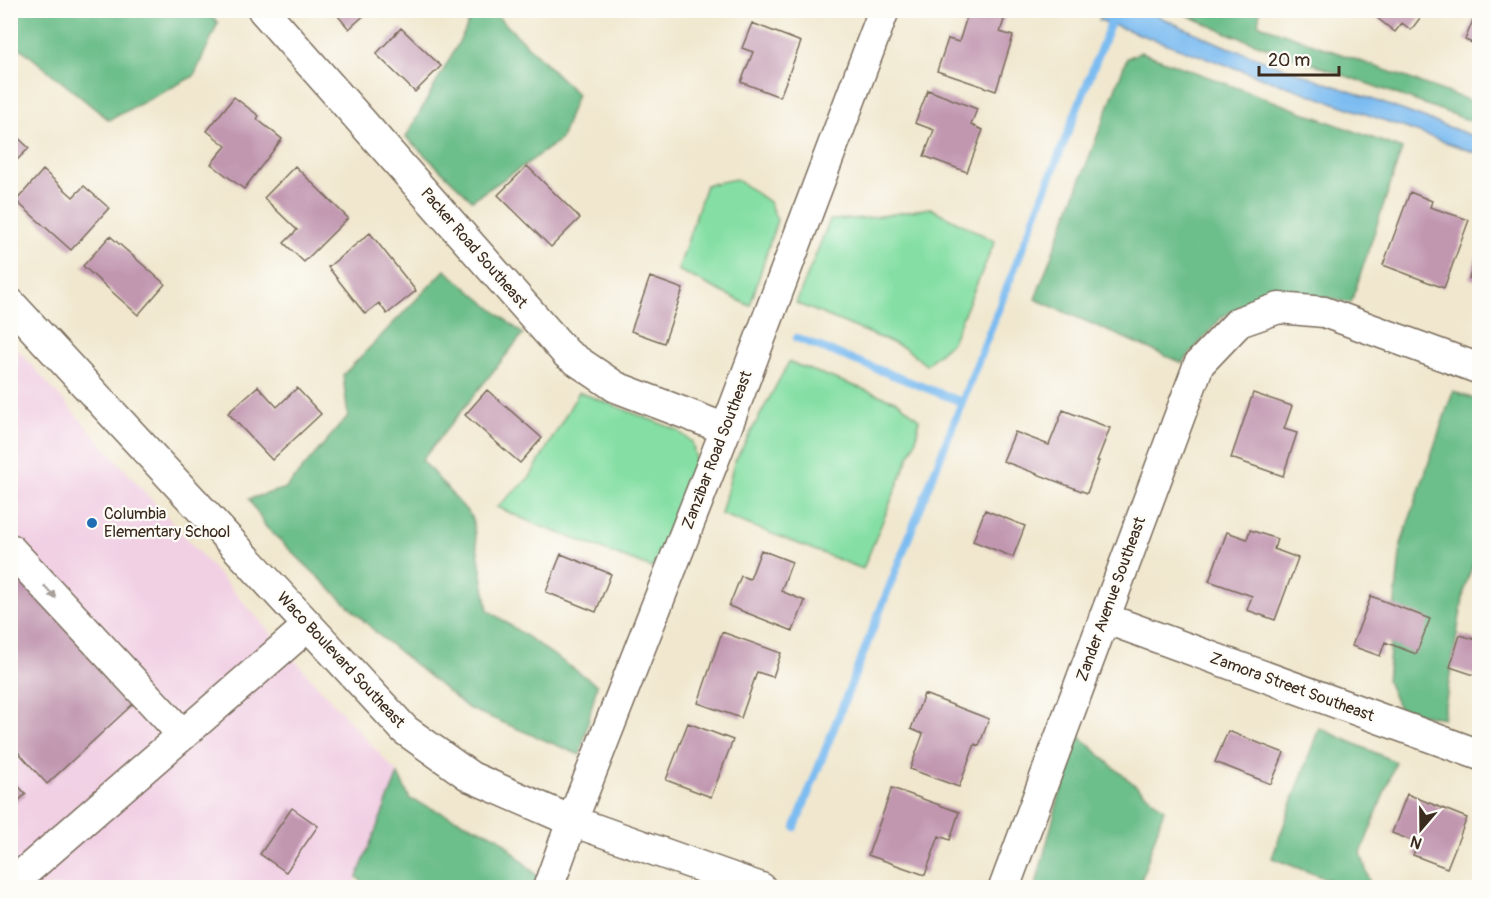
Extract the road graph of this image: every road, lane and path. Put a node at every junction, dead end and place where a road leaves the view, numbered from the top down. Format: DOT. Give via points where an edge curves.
graph roads {
  1 [pos="263,10"];
  2 [pos="884,10"];
  3 [pos="12,308"];
  4 [pos="1479,369"];
  5 [pos="726,429"];
  6 [pos="10,549"];
  7 [pos="1104,618"];
  8 [pos="308,626"];
  9 [pos="183,735"];
  10 [pos="1479,755"];
  11 [pos="572,821"];
  12 [pos="25,872"];
  13 [pos="548,888"];
  14 [pos="761,888"];
  15 [pos="1004,888"];
  1 -- 5 [label="street, Packer Road Southeast" via="567,354 616,387"];
  2 -- 5 [label="street, Zanzibar Road Southeast"];
  3 -- 8 [label="street, Waco Boulevard Southeast"];
  4 -- 7 [label="street, Zander Avenue Southeast" via="1324,312 1279,308 1239,322 1199,364"];
  5 -- 11 [label="street, Zanzibar Road Southeast"];
  6 -- 9 [label="street, one-way"];
  7 -- 10 [label="street, Zamora Street Southeast"];
  7 -- 15 [label="street, Zander Avenue Southeast"];
  8 -- 9 [label="street"];
  8 -- 11 [label="street, Waco Boulevard Southeast" via="405,730 471,777"];
  9 -- 12 [label="street"];
  11 -- 13 [label="street, Zanzibar Road Southeast"];
  11 -- 14 [label="street, Waco Boulevard Southeast"];
}
